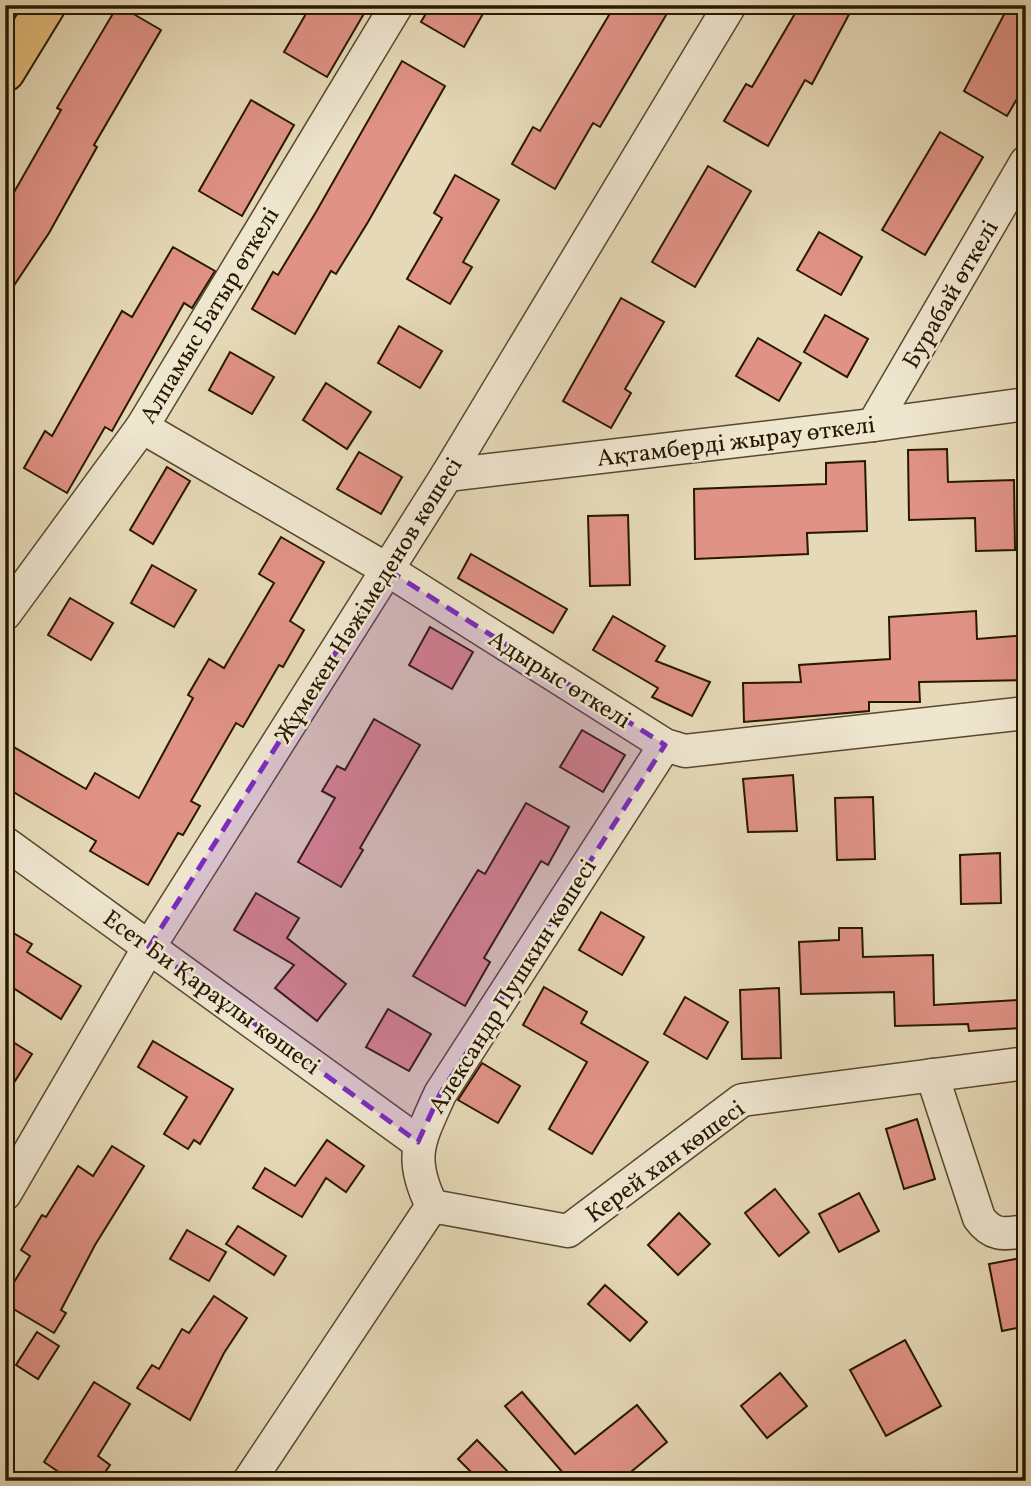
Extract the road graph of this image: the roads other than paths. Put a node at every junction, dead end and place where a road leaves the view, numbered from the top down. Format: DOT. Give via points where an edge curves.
graph roads {
  1 [pos="46,5"];
  2 [pos="397,5"];
  3 [pos="730,5"];
  4 [pos="5,72"];
  5 [pos="1026,162"];
  6 [pos="1026,404"];
  7 [pos="873,425"];
  8 [pos="142,427"];
  9 [pos="447,475"];
  10 [pos="388,570"];
  11 [pos="5,614"];
  12 [pos="1026,713"];
  13 [pos="665,745"];
  14 [pos="5,843"];
  15 [pos="149,947"];
  16 [pos="1026,1063"];
  17 [pos="932,1075"];
  18 [pos="418,1142"];
  19 [pos="5,1194"];
  20 [pos="432,1206"];
  21 [pos="1026,1231"];
  22 [pos="249,1481"];
  1 -- 4 [label="main road"];
  2 -- 8 [label="street, Алпамыс Батыр өткелі"];
  3 -- 9 [label="street, Жұмекен Нәжімеденов көшесі"];
  5 -- 7 [label="street, Бурабай өткелі"];
  6 -- 7 [label="street, Ақтамберді жырау өткелі"];
  7 -- 9 [label="street, Ақтамберді жырау өткелі"];
  8 -- 10 [label="street, Адырыс өткелі"];
  8 -- 11 [label="street, Алпамыс Батыр өткелі"];
  9 -- 10 [label="street, Жұмекен Нәжімеденов көшесі"];
  10 -- 13 [label="street, Адырыс өткелі"];
  10 -- 15 [label="street, Жұмекен Нәжімеденов көшесі"];
  12 -- 13 [label="street, Адырыс өткелі" via="685,751"];
  13 -- 18 [label="street, Александр Пушкин көшесі" via="440,1094"];
  14 -- 15 [label="street, Есет Би Қараұлы көшесі"];
  15 -- 18 [label="street, Есет Би Қараұлы көшесі"];
  15 -- 19 [label="street, Жұмекен Нәжімеденов көшесі"];
  16 -- 17 [label="street, Керей хан көшесі"];
  17 -- 20 [label="street, Керей хан көшесі" via="743,1100 568,1231"];
  17 -- 21 [label="street" via="979,1218 998,1235"];
  18 -- 20 [label="street, Александр Пушкин көшесі" via="419,1179"];
  20 -- 22 [label="street"];
}
